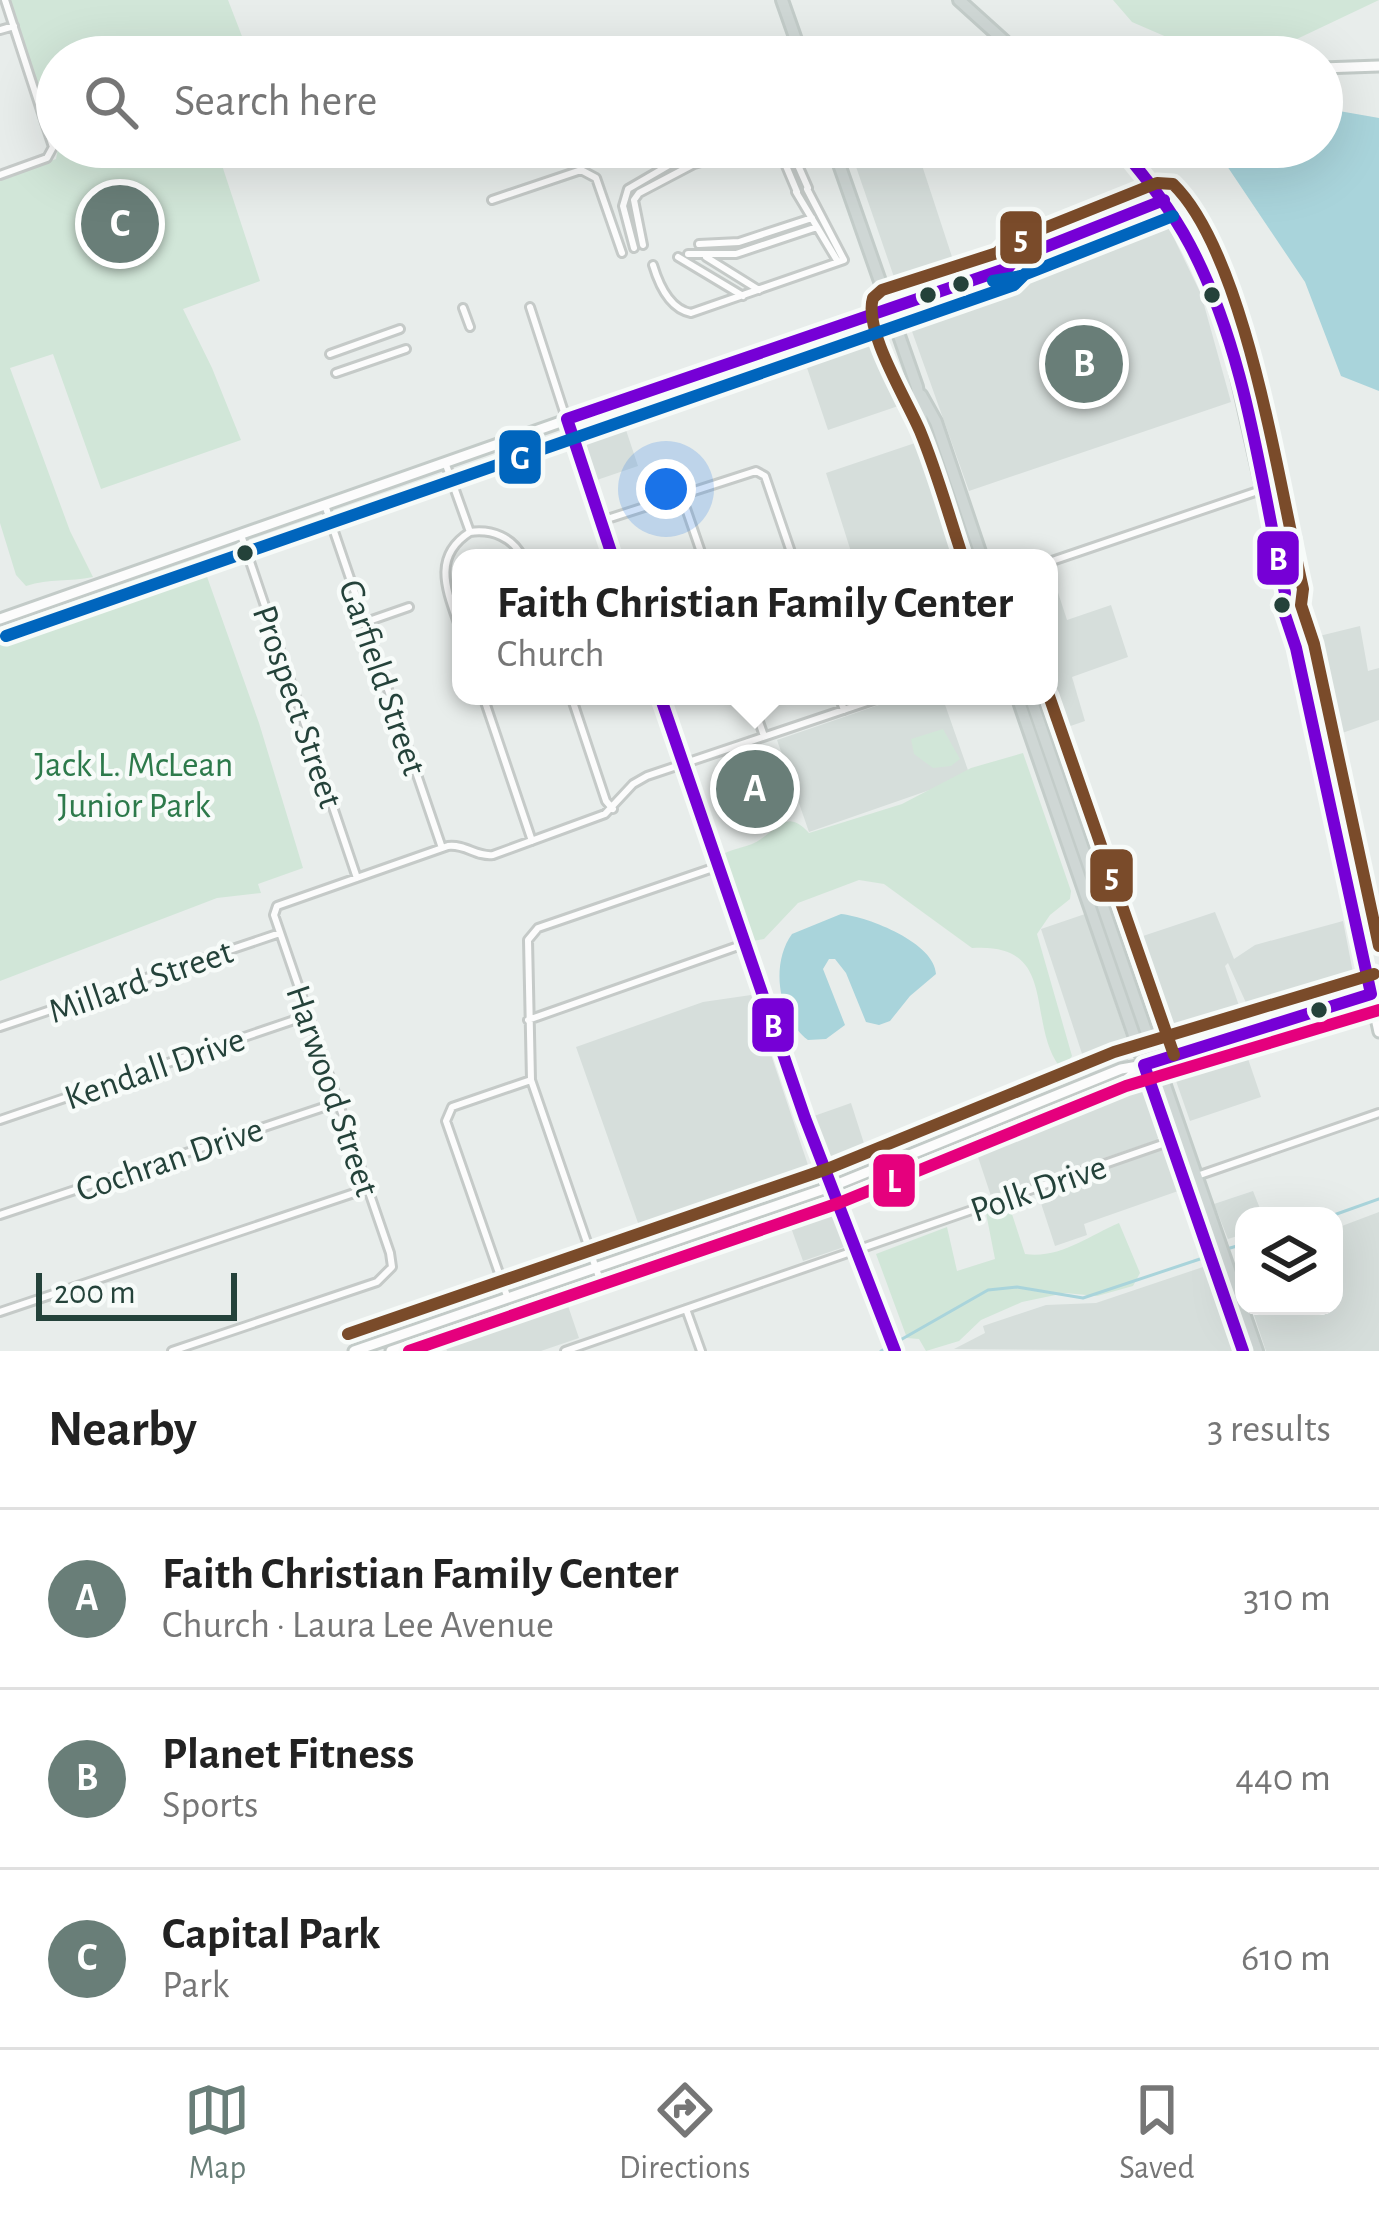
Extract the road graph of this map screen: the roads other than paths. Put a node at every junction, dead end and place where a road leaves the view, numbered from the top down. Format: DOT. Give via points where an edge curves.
graph roads {
  1 [pos="5,0"];
  2 [pos="782,0"];
  3 [pos="959,0"];
  4 [pos="14,26"];
  5 [pos="0,30"];
  6 [pos="795,36"];
  7 [pos="999,36"];
  8 [pos="1379,66"];
  9 [pos="1343,67"];
  10 [pos="36,91"];
  11 [pos="36,162"];
  12 [pos="664,168"];
  13 [pos="687,168"];
  14 [pos="786,168"];
  15 [pos="799,168"];
  16 [pos="840,168"];
  17 [pos="1137,168"];
  18 [pos="0,175"];
  19 [pos="492,200"];
  20 [pos="1164,200"];
  21 [pos="812,218"];
  22 [pos="817,227"];
  23 [pos="700,249"];
  24 [pos="622,253"];
  25 [pos="688,254"];
  26 [pos="678,257"];
  27 [pos="838,262"];
  28 [pos="653,266"];
  29 [pos="759,290"];
  30 [pos="743,296"];
  31 [pos="530,307"];
  32 [pos="463,308"];
  33 [pos="888,308"];
  34 [pos="470,327"];
  35 [pos="400,329"];
  36 [pos="406,349"];
  37 [pos="330,354"];
  38 [pos="336,373"];
  39 [pos="917,387"];
  40 [pos="567,419"];
  41 [pos="930,446"];
  42 [pos="947,454"];
  43 [pos="445,461"];
  44 [pos="1261,490"];
  45 [pos="681,494"];
  46 [pos="326,505"];
  47 [pos="601,521"];
  48 [pos="966,529"];
  49 [pos="470,532"];
  50 [pos="241,535"];
  51 [pos="516,549"];
  52 [pos="611,549"];
  53 [pos="700,549"];
  54 [pos="790,549"];
  55 [pos="968,549"];
  56 [pos="977,549"];
  57 [pos="1058,559"];
  58 [pos="452,600"];
  59 [pos="409,607"];
  60 [pos="0,619"];
  61 [pos="366,622"];
  62 [pos="486,705"];
  63 [pos="574,705"];
  64 [pos="663,705"];
  65 [pos="753,705"];
  66 [pos="842,705"];
  67 [pos="859,705"];
  68 [pos="1020,705"];
  69 [pos="1033,705"];
  70 [pos="844,710"];
  71 [pos="764,736"];
  72 [pos="682,763"];
  73 [pos="613,808"];
  74 [pos="532,841"];
  75 [pos="442,848"];
  76 [pos="719,866"];
  77 [pos="357,878"];
  78 [pos="280,933"];
  79 [pos="744,944"];
  80 [pos="1375,993"];
  81 [pos="309,1015"];
  82 [pos="528,1019"];
  83 [pos="0,1027"];
  84 [pos="1379,1032"];
  85 [pos="1151,1063"];
  86 [pos="531,1079"];
  87 [pos="338,1102"];
  88 [pos="1379,1112"];
  89 [pos="0,1120"];
  90 [pos="1171,1141"];
  91 [pos="1194,1182"];
  92 [pos="368,1188"];
  93 [pos="835,1191"];
  94 [pos="0,1215"];
  95 [pos="859,1250"];
  96 [pos="598,1274"];
  97 [pos="508,1299"];
  98 [pos="686,1309"];
  99 [pos="0,1312"];
  100 [pos="1239,1320"];
  101 [pos="410,1343"];
  102 [pos="195,1347"];
  103 [pos="172,1351"];
  104 [pos="354,1351"];
  105 [pos="391,1351"];
  106 [pos="565,1351"];
  107 [pos="701,1351"];
  108 [pos="895,1351"];
  109 [pos="1243,1351"];
  110 [pos="1257,1351"];
  1 -- 4 [label="street"];
  2 -- 6 [label="main road"];
  3 -- 7 [label="main road"];
  4 -- 5 [label="street"];
  4 -- 10 [label="street"];
  8 -- 9 [label="street"];
  11 -- 18 [label="street"];
  12 -- 13 [label="street" via="628,189 623,206 638,247 636,196"];
  14 -- 21 [label="street"];
  15 -- 27 [label="street" via="844,260"];
  16 -- 33 [label="main road"];
  17 -- 20 [label="main road"];
  19 -- 24 [label="street" via="591,172"];
  20 -- 33 [label="main road" via="1008,268"];
  20 -- 44 [label="street" via="1219,305"];
  21 -- 22 [label="street"];
  21 -- 23 [label="street"];
  22 -- 23 [label="street" via="736,254"];
  22 -- 27 [label="street"];
  23 -- 25 [label="street"];
  23 -- 29 [label="street"];
  26 -- 30 [label="street"];
  27 -- 29 [label="street"];
  28 -- 30 [label="street" via="681,311"];
  29 -- 30 [label="street"];
  31 -- 40 [label="street"];
  32 -- 34 [label="street"];
  33 -- 39 [label="main road"];
  33 -- 40 [label="street"];
  35 -- 37 [label="street"];
  36 -- 38 [label="street"];
  39 -- 41 [label="main road"];
  39 -- 42 [label="main road"];
  40 -- 43 [label="street"];
  40 -- 47 [label="street"];
  41 -- 42 [label="main road"];
  41 -- 48 [label="main road"];
  42 -- 48 [label="main road"];
  43 -- 46 [label="street"];
  43 -- 49 [label="street"];
  44 -- 57 [label="street"];
  44 -- 80 [label="street"];
  45 -- 47 [label="street"];
  45 -- 53 [label="street"];
  45 -- 54 [label="street" via="756,471 765,476"];
  46 -- 50 [label="street"];
  46 -- 61 [label="street, Garfield Street"];
  47 -- 52 [label="street"];
  48 -- 55 [label="main road"];
  48 -- 56 [label="main road"];
  49 -- 51 [label="street" via="490,532"];
  49 -- 58 [label="street" via="443,567"];
  50 -- 60 [label="street"];
  50 -- 77 [label="street, Prospect Street"];
  59 -- 61 [label="street"];
  61 -- 75 [label="street, Garfield Street"];
  62 -- 74 [label="street"];
  63 -- 73 [label="street"];
  64 -- 72 [label="street"];
  65 -- 71 [label="street"];
  66 -- 70 [label="street"];
  67 -- 70 [label="street"];
  68 -- 85 [label="main road"];
  69 -- 85 [label="main road"];
  70 -- 71 [label="street"];
  71 -- 72 [label="street"];
  72 -- 73 [label="street" via="638,779"];
  72 -- 76 [label="street"];
  73 -- 74 [label="street"];
  74 -- 75 [label="street" via="486,856"];
  75 -- 77 [label="street"];
  76 -- 79 [label="street"];
  76 -- 82 [label="street" via="538,928 530,936"];
  77 -- 78 [label="street, Harwood Street" via="273,909"];
  78 -- 81 [label="street, Harwood Street"];
  78 -- 83 [label="street, Millard Street"];
  79 -- 82 [label="street"];
  79 -- 93 [label="street"];
  80 -- 84 [label="street"];
  80 -- 85 [label="street"];
  81 -- 87 [label="street, Harwood Street"];
  81 -- 89 [label="street, Kendall Drive"];
  82 -- 86 [label="street"];
  85 -- 90 [label="main road"];
  85 -- 91 [label="main road"];
  85 -- 93 [label="street" via="1126,1080"];
  86 -- 96 [label="street"];
  86 -- 97 [label="street" via="447,1114"];
  87 -- 92 [label="street, Harwood Street"];
  87 -- 94 [label="street, Cochran Drive"];
  88 -- 91 [label="street"];
  90 -- 91 [label="main road"];
  90 -- 95 [label="street, Polk Drive"];
  91 -- 100 [label="main road"];
  92 -- 99 [label="street"];
  92 -- 102 [label="street, Harwood Street" via="390,1271"];
  93 -- 95 [label="street"];
  93 -- 96 [label="street"];
  95 -- 98 [label="street, Polk Drive"];
  95 -- 108 [label="street"];
  96 -- 97 [label="street"];
  96 -- 101 [label="street"];
  97 -- 101 [label="street"];
  98 -- 106 [label="street, Polk Drive"];
  98 -- 107 [label="street"];
  100 -- 109 [label="main road"];
  100 -- 110 [label="main road"];
  101 -- 104 [label="street"];
  101 -- 105 [label="street"];
  102 -- 103 [label="street"];
}
